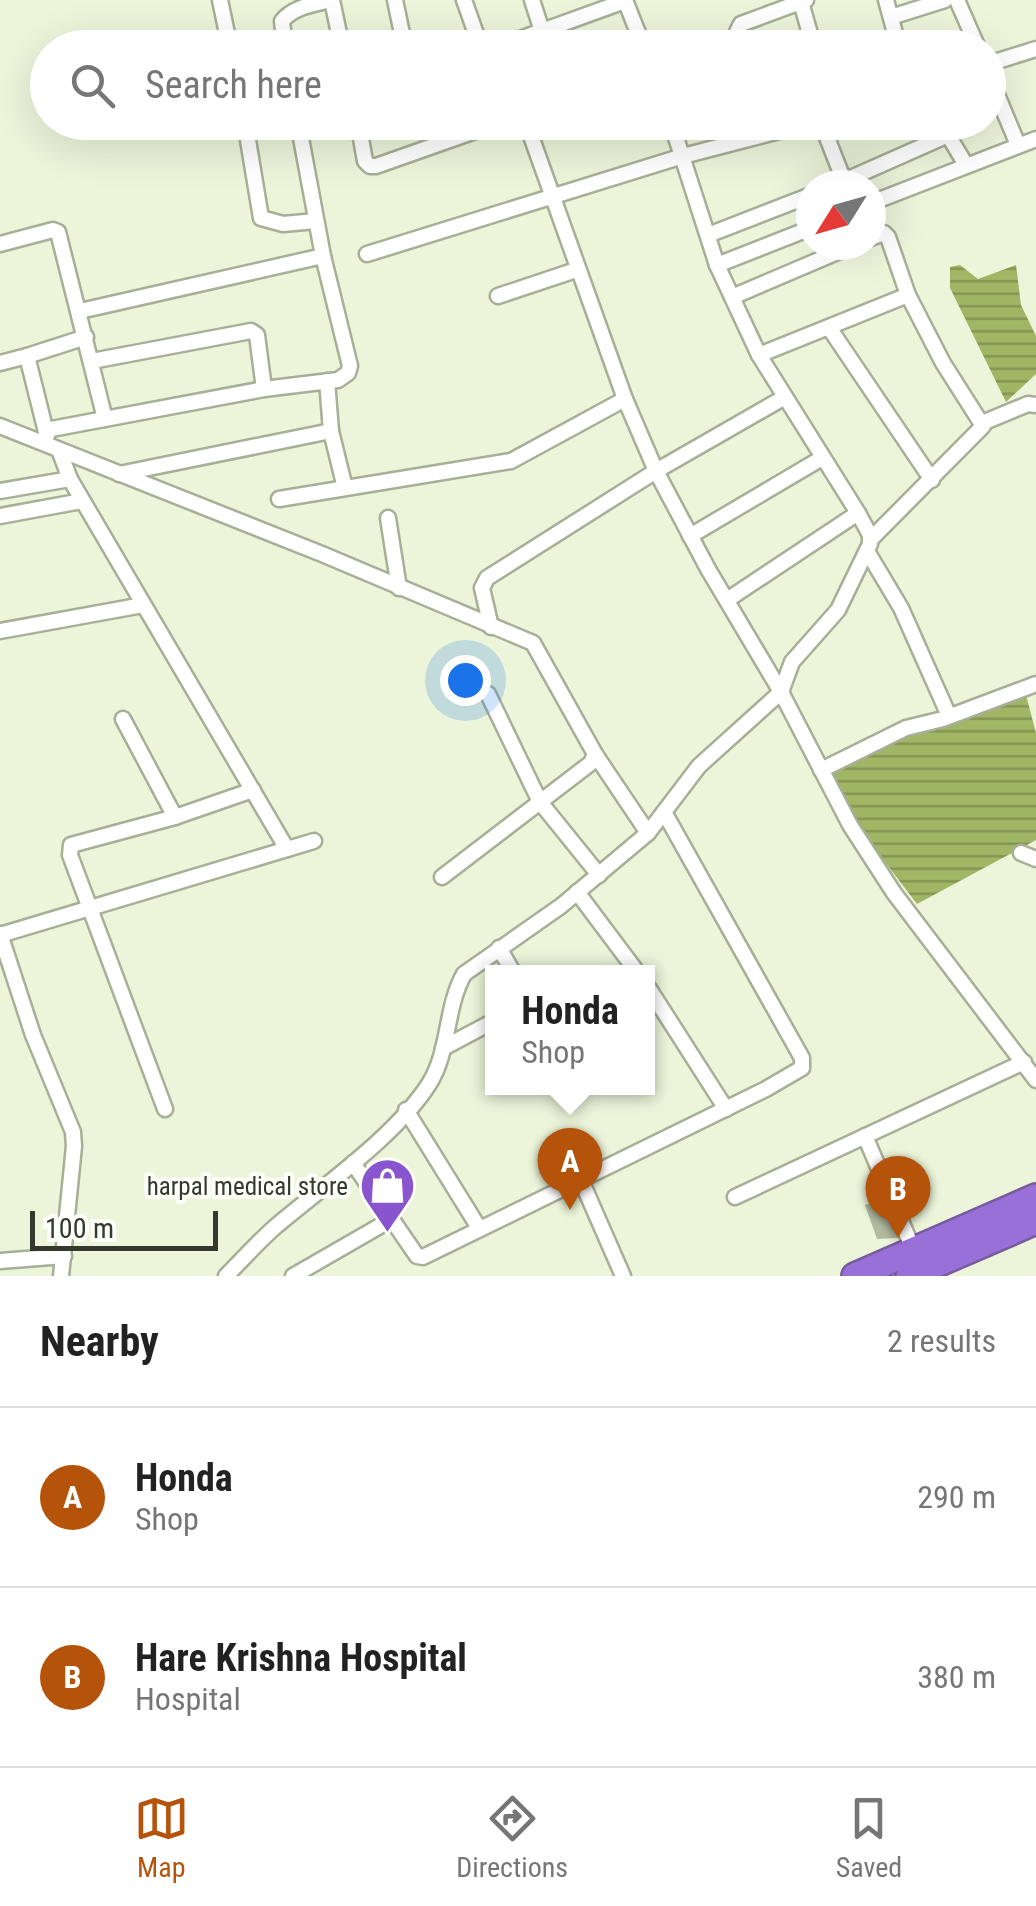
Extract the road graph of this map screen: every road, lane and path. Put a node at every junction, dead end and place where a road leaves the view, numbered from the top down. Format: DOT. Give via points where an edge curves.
graph roads {
  1 [pos="220,0"];
  2 [pos="331,0"];
  3 [pos="395,0"];
  4 [pos="464,0"];
  5 [pos="532,0"];
  6 [pos="625,0"];
  7 [pos="886,0"];
  8 [pos="945,0"];
  9 [pos="956,0"];
  10 [pos="803,1"];
  11 [pos="891,17"];
  12 [pos="226,30"];
  13 [pos="283,30"];
  14 [pos="338,30"];
  15 [pos="401,30"];
  16 [pos="475,30"];
  17 [pos="542,30"];
  18 [pos="545,30"];
  19 [pos="637,30"];
  20 [pos="737,30"];
  21 [pos="810,30"];
  22 [pos="895,30"];
  23 [pos="970,30"];
  24 [pos="1036,48"];
  25 [pos="1006,58"];
  26 [pos="1006,117"];
  27 [pos="1036,138"];
  28 [pos="247,140"];
  29 [pos="301,140"];
  30 [pos="362,140"];
  31 [pos="450,140"];
  32 [pos="532,140"];
  33 [pos="677,140"];
  34 [pos="733,140"];
  35 [pos="824,140"];
  36 [pos="937,140"];
  37 [pos="951,140"];
  38 [pos="1018,146"];
  39 [pos="683,156"];
  40 [pos="966,165"];
  41 [pos="835,170"];
  42 [pos="869,170"];
  43 [pos="551,197"];
  44 [pos="886,198"];
  45 [pos="796,200"];
  46 [pos="316,221"];
  47 [pos="796,234"];
  48 [pos="708,235"];
  49 [pos="886,235"];
  50 [pos="0,244"];
  51 [pos="368,254"];
  52 [pos="323,256"];
  53 [pos="819,260"];
  54 [pos="718,266"];
  55 [pos="576,270"];
  56 [pos="908,295"];
  57 [pos="498,296"];
  58 [pos="732,297"];
  59 [pos="80,311"];
  60 [pos="830,329"];
  61 [pos="86,337"];
  62 [pos="759,355"];
  63 [pos="28,356"];
  64 [pos="92,361"];
  65 [pos="0,363"];
  66 [pos="327,381"];
  67 [pos="264,388"];
  68 [pos="785,398"];
  69 [pos="624,399"];
  70 [pos="1036,405"];
  71 [pos="105,419"];
  72 [pos="982,423"];
  73 [pos="0,426"];
  74 [pos="46,430"];
  75 [pos="331,431"];
  76 [pos="54,448"];
  77 [pos="822,458"];
  78 [pos="656,470"];
  79 [pos="118,474"];
  80 [pos="70,479"];
  81 [pos="932,480"];
  82 [pos="345,488"];
  83 [pos="0,491"];
  84 [pos="279,499"];
  85 [pos="82,500"];
  86 [pos="858,513"];
  87 [pos="0,516"];
  88 [pos="388,518"];
  89 [pos="690,536"];
  90 [pos="869,545"];
  91 [pos="399,588"];
  92 [pos="726,600"];
  93 [pos="143,605"];
  94 [pos="491,627"];
  95 [pos="0,631"];
  96 [pos="1036,684"];
  97 [pos="780,692"];
  98 [pos="488,694"];
  99 [pos="949,716"];
  100 [pos="124,719"];
  101 [pos="595,754"];
  102 [pos="822,770"];
  103 [pos="253,790"];
  104 [pos="540,802"];
  105 [pos="664,812"];
  106 [pos="175,817"];
  107 [pos="648,833"];
  108 [pos="314,841"];
  109 [pos="286,849"];
  110 [pos="1021,853"];
  111 [pos="1036,859"];
  112 [pos="599,874"];
  113 [pos="442,877"];
  114 [pos="576,892"];
  115 [pos="91,908"];
  116 [pos="0,934"];
  117 [pos="499,948"];
  118 [pos="509,965"];
  119 [pos="633,965"];
  120 [pos="655,998"];
  121 [pos="485,1026"];
  122 [pos="443,1048"];
  123 [pos="1024,1062"];
  124 [pos="1036,1080"];
  125 [pos="726,1108"];
  126 [pos="165,1109"];
  127 [pos="406,1110"];
  128 [pos="865,1136"];
  129 [pos="353,1163"];
  130 [pos="581,1180"];
  131 [pos="734,1197"];
  132 [pos="1036,1197"];
  133 [pos="392,1219"];
  134 [pos="1036,1221"];
  135 [pos="478,1228"];
  136 [pos="913,1249"];
  137 [pos="64,1256"];
  138 [pos="0,1261"];
  139 [pos="61,1276"];
  140 [pos="226,1276"];
  141 [pos="293,1276"];
  142 [pos="622,1276"];
  143 [pos="855,1276"];
  144 [pos="908,1276"];
  1 -- 12 [label="street"];
  2 -- 13 [label="street" via="285,16"];
  2 -- 14 [label="street"];
  3 -- 15 [label="street"];
  4 -- 16 [label="street"];
  5 -- 17 [label="street"];
  6 -- 18 [label="street"];
  6 -- 19 [label="street"];
  7 -- 11 [label="street"];
  8 -- 11 [label="street"];
  9 -- 23 [label="street"];
  10 -- 20 [label="street"];
  10 -- 21 [label="street"];
  11 -- 22 [label="street"];
  24 -- 25 [label="street"];
  26 -- 38 [label="street"];
  27 -- 38 [label="street"];
  28 -- 46 [label="street" via="261,218"];
  29 -- 46 [label="street"];
  30 -- 31 [label="street" via="370,166"];
  32 -- 43 [label="street"];
  33 -- 39 [label="street"];
  34 -- 39 [label="street"];
  35 -- 41 [label="street"];
  36 -- 42 [label="street"];
  37 -- 40 [label="street"];
  38 -- 40 [label="street"];
  39 -- 43 [label="street"];
  39 -- 48 [label="street"];
  40 -- 44 [label="street"];
  43 -- 51 [label="street"];
  43 -- 55 [label="street"];
  45 -- 48 [label="street"];
  46 -- 52 [label="street"];
  47 -- 54 [label="street"];
  48 -- 54 [label="street"];
  49 -- 56 [label="street"];
  50 -- 59 [label="street" via="58,232"];
  52 -- 59 [label="street"];
  52 -- 66 [label="street" via="350,366 344,377"];
  53 -- 58 [label="street"];
  54 -- 58 [label="street"];
  55 -- 57 [label="street"];
  55 -- 69 [label="street"];
  56 -- 60 [label="street"];
  56 -- 72 [label="street" via="942,364"];
  58 -- 62 [label="street"];
  59 -- 61 [label="street"];
  60 -- 62 [label="street"];
  60 -- 81 [label="street"];
  61 -- 63 [label="street"];
  61 -- 64 [label="street"];
  62 -- 68 [label="street"];
  63 -- 65 [label="street"];
  63 -- 74 [label="street"];
  64 -- 67 [label="street" via="250,331"];
  64 -- 71 [label="street"];
  66 -- 67 [label="street"];
  66 -- 75 [label="street"];
  67 -- 71 [label="street"];
  68 -- 77 [label="street"];
  68 -- 78 [label="street"];
  69 -- 78 [label="street"];
  69 -- 82 [label="street" via="511,461"];
  70 -- 72 [label="street"];
  71 -- 74 [label="street"];
  72 -- 81 [label="street"];
  73 -- 76 [label="street"];
  74 -- 76 [label="street"];
  75 -- 79 [label="street"];
  75 -- 82 [label="street"];
  76 -- 79 [label="street"];
  76 -- 80 [label="street"];
  77 -- 86 [label="street"];
  77 -- 89 [label="street"];
  78 -- 89 [label="street"];
  78 -- 94 [label="street" via="487,578 482,588"];
  79 -- 91 [label="street"];
  80 -- 83 [label="street"];
  80 -- 85 [label="street"];
  81 -- 90 [label="street"];
  82 -- 84 [label="street"];
  85 -- 87 [label="street"];
  85 -- 93 [label="street"];
  86 -- 90 [label="street"];
  86 -- 92 [label="street"];
  88 -- 91 [label="street"];
  89 -- 92 [label="street"];
  90 -- 97 [label="street" via="838,610 792,662"];
  90 -- 99 [label="street"];
  91 -- 94 [label="street"];
  92 -- 97 [label="street"];
  93 -- 95 [label="street"];
  93 -- 103 [label="street"];
  94 -- 101 [label="street" via="537,647"];
  96 -- 99 [label="street"];
  97 -- 102 [label="street"];
  97 -- 105 [label="street" via="699,766"];
  98 -- 104 [label="street"];
  99 -- 102 [label="street" via="906,728"];
  100 -- 106 [label="street"];
  101 -- 104 [label="street"];
  101 -- 107 [label="street"];
  102 -- 123 [label="street" via="894,893"];
  103 -- 106 [label="street"];
  103 -- 109 [label="street"];
  104 -- 112 [label="street"];
  104 -- 113 [label="street"];
  105 -- 107 [label="street"];
  105 -- 125 [label="street" via="802,1058 795,1074"];
  106 -- 115 [label="street" via="71,845"];
  107 -- 112 [label="street"];
  108 -- 109 [label="street"];
  109 -- 115 [label="street"];
  110 -- 111 [label="street"];
  112 -- 114 [label="street"];
  114 -- 117 [label="street"];
  114 -- 119 [label="street"];
  115 -- 116 [label="street"];
  115 -- 126 [label="street"];
  116 -- 137 [label="street" via="72,1132"];
  117 -- 118 [label="street"];
  117 -- 122 [label="street" via="464,974 455,990"];
  120 -- 125 [label="street"];
  121 -- 122 [label="street"];
  122 -- 127 [label="street" via="432,1081"];
  123 -- 124 [label="street"];
  123 -- 128 [label="street"];
  125 -- 130 [label="street"];
  127 -- 129 [label="street"];
  127 -- 135 [label="street"];
  128 -- 131 [label="street"];
  128 -- 136 [label="street"];
  129 -- 133 [label="street"];
  129 -- 140 [label="street"];
  130 -- 135 [label="street"];
  130 -- 142 [label="street"];
  132 -- 136 [label="highway"];
  133 -- 135 [label="street" via="420,1257"];
  133 -- 141 [label="street"];
  134 -- 144 [label="highway"];
  136 -- 143 [label="highway"];
  137 -- 138 [label="street"];
  137 -- 139 [label="street"];
}
